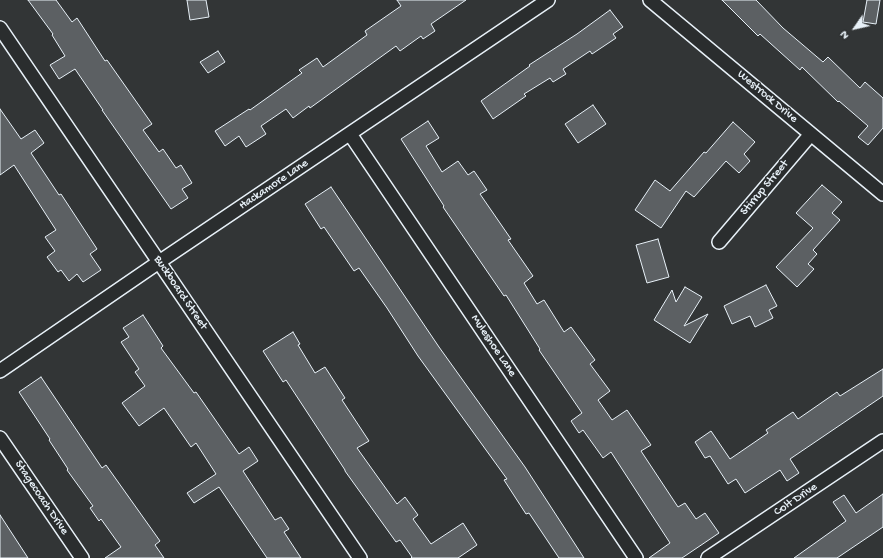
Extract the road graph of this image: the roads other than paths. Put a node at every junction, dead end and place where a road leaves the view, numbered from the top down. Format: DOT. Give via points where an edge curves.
graph roads {
  1 [pos="548,0"];
  2 [pos="650,0"];
  3 [pos="0,28"];
  4 [pos="350,134"];
  5 [pos="811,134"];
  6 [pos="883,194"];
  7 [pos="719,242"];
  8 [pos="159,262"];
  9 [pos="0,371"];
  10 [pos="0,438"];
  11 [pos="883,441"];
  12 [pos="82,558"];
  13 [pos="360,558"];
  14 [pos="636,558"];
  15 [pos="708,558"];
  1 -- 4 [label="street, Hackamore Lane"];
  2 -- 5 [label="street, Westrock Drive"];
  3 -- 8 [label="street, Buckboard Street"];
  4 -- 8 [label="street, Hackamore Lane"];
  4 -- 14 [label="street, Muleshoe Lane"];
  5 -- 6 [label="street, Westrock Drive"];
  5 -- 7 [label="street, Stirrup Street"];
  8 -- 9 [label="street, Hackamore Lane"];
  8 -- 13 [label="street, Buckboard Street"];
  10 -- 12 [label="street, Stagecoach Drive"];
  11 -- 15 [label="street, Colt Drive"];
}
